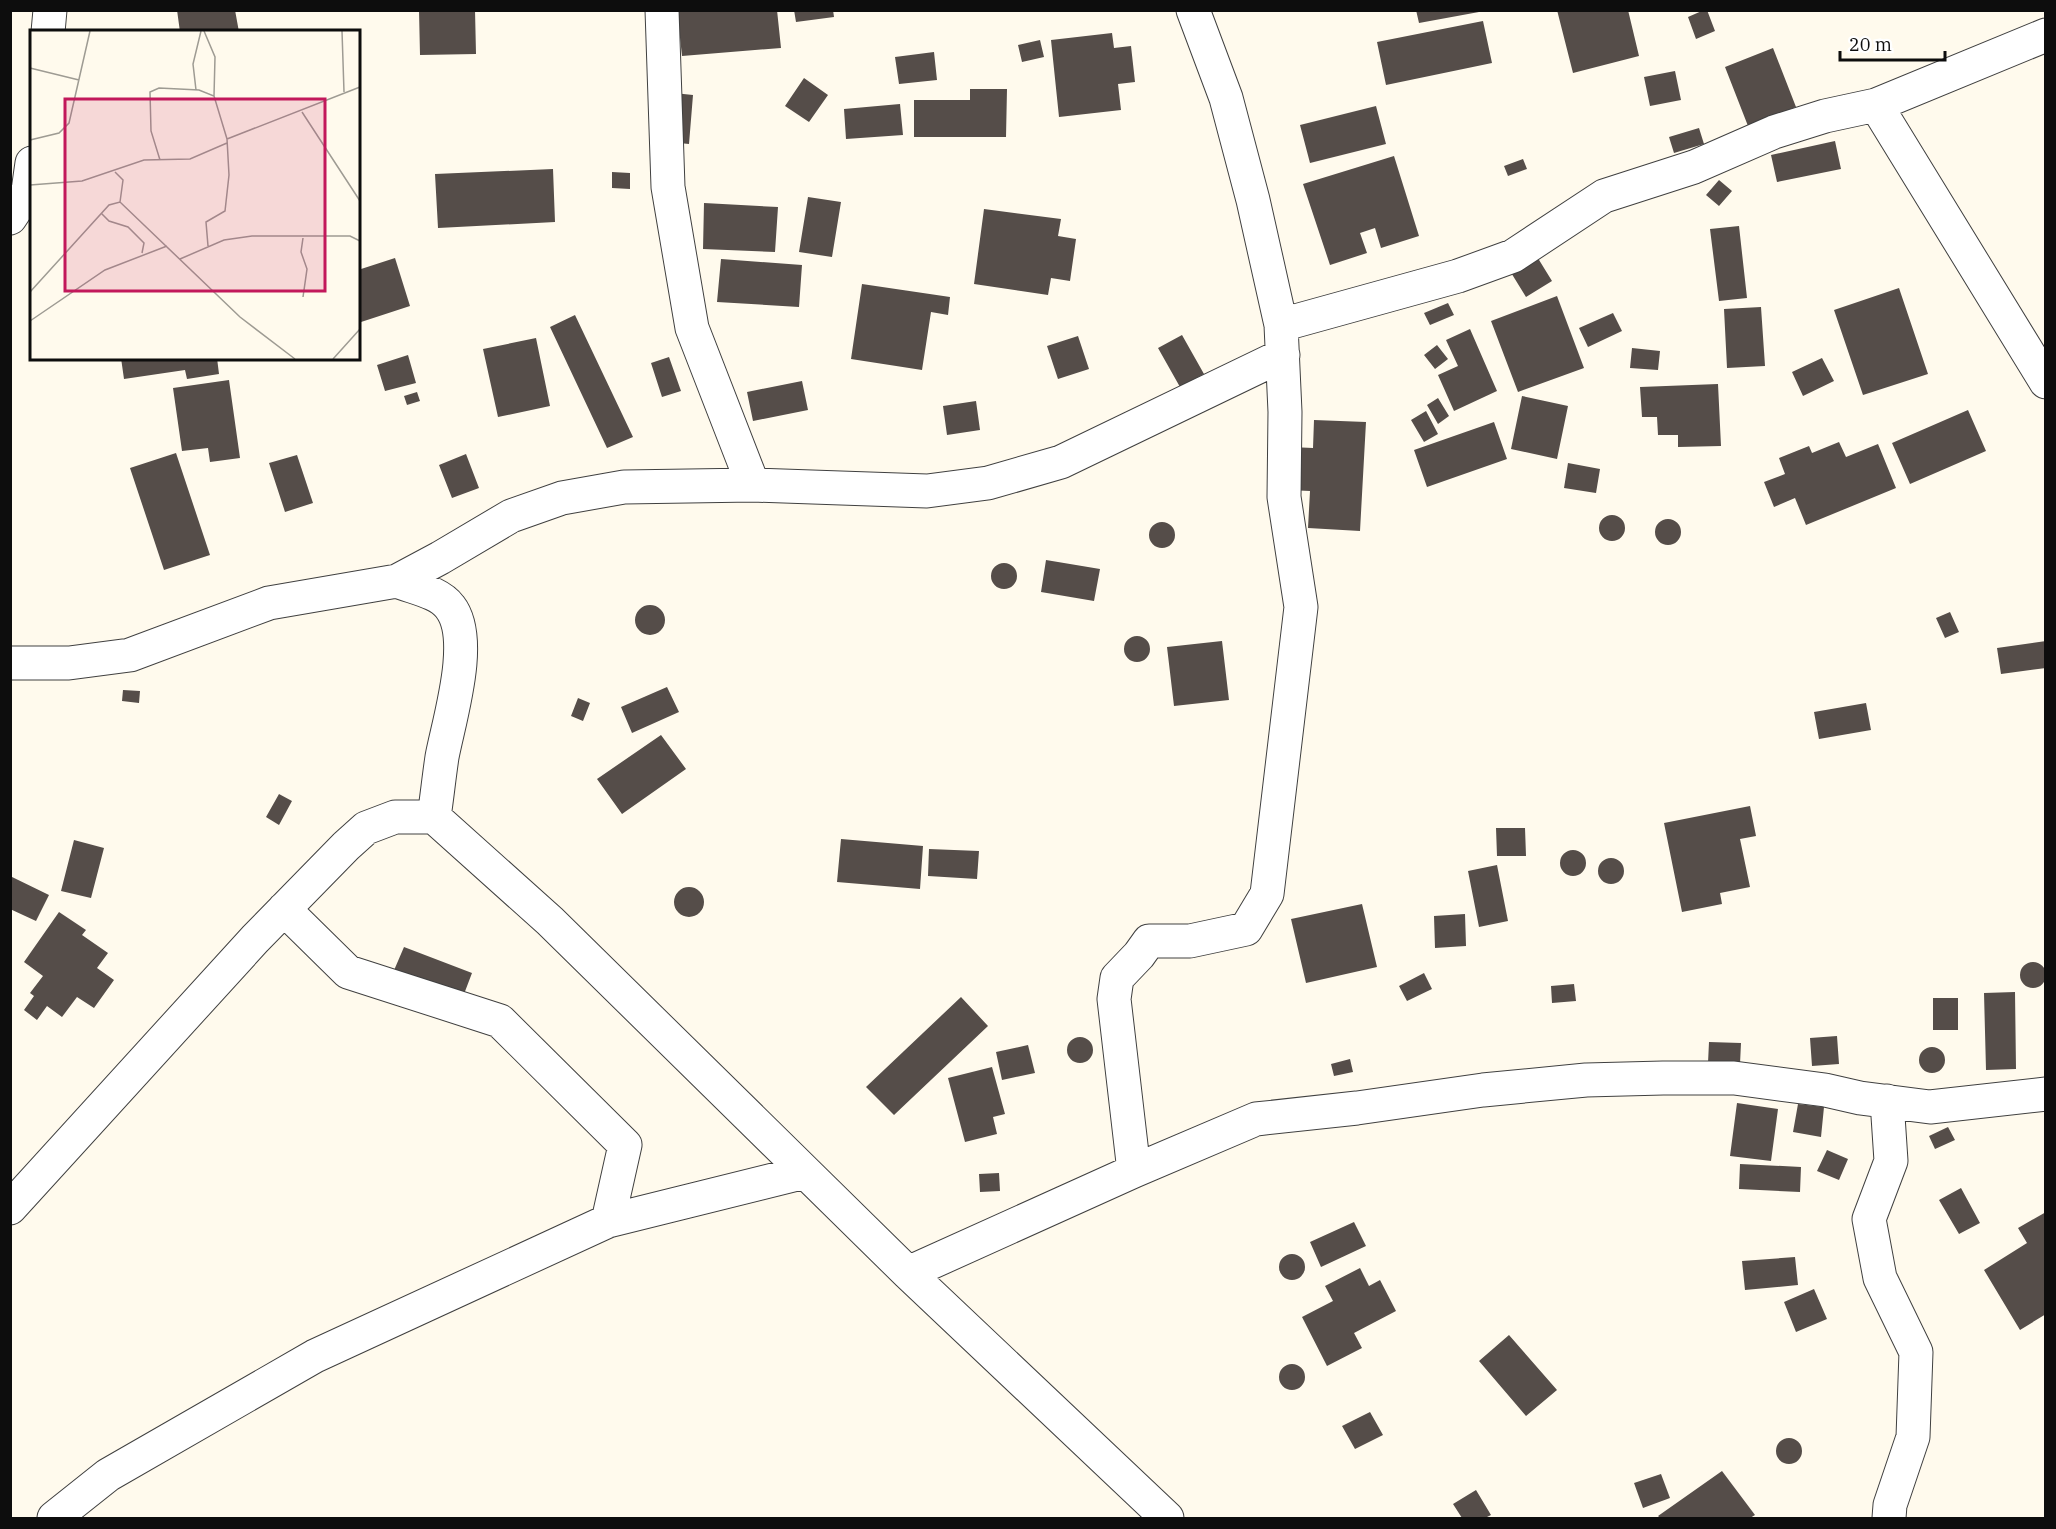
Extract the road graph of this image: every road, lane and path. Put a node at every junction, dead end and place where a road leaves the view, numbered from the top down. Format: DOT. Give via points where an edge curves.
graph roads {
  1 [pos="50,10"];
  2 [pos="662,10"];
  3 [pos="1193,10"];
  4 [pos="48,30"];
  5 [pos="2046,35"];
  6 [pos="1876,105"];
  7 [pos="30,177"];
  8 [pos="10,218"];
  9 [pos="1282,340"];
  10 [pos="2046,382"];
  11 [pos="753,485"];
  12 [pos="397,581"];
  13 [pos="10,663"];
  14 [pos="434,817"];
  15 [pos="284,909"];
  16 [pos="2046,1094"];
  17 [pos="1887,1101"];
  18 [pos="1134,1171"];
  19 [pos="804,1172"];
  20 [pos="10,1208"];
  21 [pos="608,1221"];
  22 [pos="908,1273"];
  23 [pos="54,1518"];
  24 [pos="1167,1518"];
  25 [pos="1889,1518"];
  1 -- 4 [label="street"];
  2 -- 11 [label="street" via="668,187 692,328"];
  3 -- 9 [label="street" via="1226,98 1253,200"];
  5 -- 6 [label="street"];
  6 -- 9 [label="street" via="1774,132 1694,167 1604,196 1513,256"];
  6 -- 10 [label="street"];
  7 -- 8 [label="street" via="28,191"];
  9 -- 11 [label="street" via="1061,462 988,483 927,491"];
  9 -- 18 [label="street" via="1284,497 1301,608 1267,894 1246,929 1190,941 1149,940 1116,978 1114,999"];
  11 -- 12 [label="street" via="624,487 562,498 511,516"];
  12 -- 13 [label="street" via="269,603 130,655 69,663"];
  12 -- 14 [label="street" via="443,599 458,624 459,670"];
  14 -- 15 [label="street" via="395,817 366,828"];
  14 -- 19 [label="street" via="550,921"];
  15 -- 20 [label="street"];
  15 -- 21 [label="street" via="348,972 500,1021 625,1145"];
  16 -- 17 [label="street" via="1930,1107"];
  17 -- 18 [label="street" via="1734,1078 1586,1080 1256,1119"];
  17 -- 25 [label="street" via="1891,1161 1869,1219 1880,1278 1916,1352 1913,1437"];
  18 -- 22 [label="street"];
  19 -- 21 [label="street"];
  19 -- 22 [label="street"];
  21 -- 23 [label="street" via="315,1356 108,1475"];
  22 -- 24 [label="street"];
}
